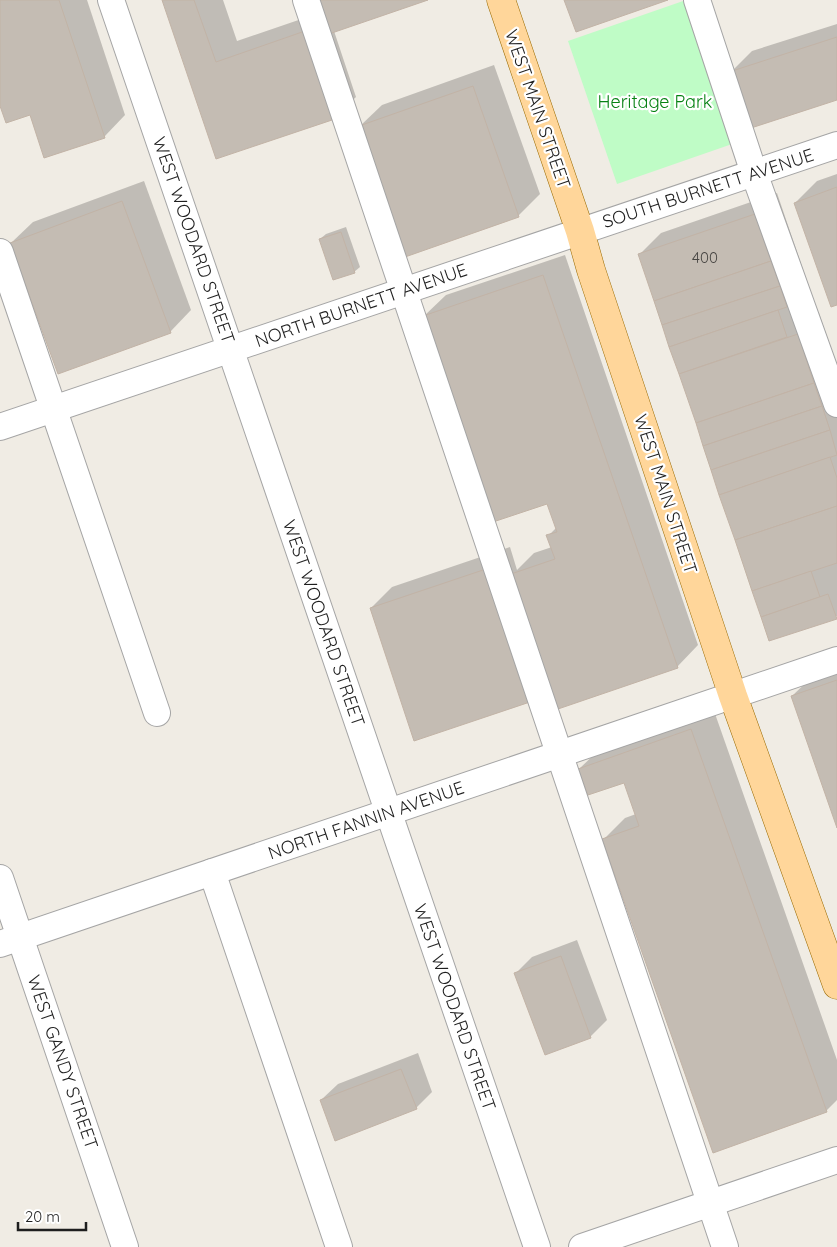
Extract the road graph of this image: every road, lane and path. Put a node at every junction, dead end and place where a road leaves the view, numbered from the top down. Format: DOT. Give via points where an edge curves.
graph roads {
  1 [pos="111,0"];
  2 [pos="306,0"];
  3 [pos="501,0"];
  4 [pos="697,0"];
  5 [pos="837,145"];
  6 [pos="754,173"];
  7 [pos="580,231"];
  8 [pos="0,252"];
  9 [pos="404,290"];
  10 [pos="231,349"];
  11 [pos="837,404"];
  12 [pos="53,409"];
  13 [pos="0,427"];
  14 [pos="837,660"];
  15 [pos="733,696"];
  16 [pos="157,713"];
  17 [pos="560,755"];
  18 [pos="389,813"];
  19 [pos="212,872"];
  20 [pos="0,878"];
  21 [pos="10,941"];
  22 [pos="837,985"];
  23 [pos="837,1160"];
  24 [pos="710,1203"];
  25 [pos="125,1247"];
  26 [pos="339,1247"];
  27 [pos="537,1247"];
  28 [pos="582,1247"];
  29 [pos="725,1247"];
  1 -- 10 [label="street, WEST WOODARD STREET"];
  2 -- 9 [label="street"];
  3 -- 7 [label="main road, WEST MAIN STREET"];
  4 -- 6 [label="street"];
  5 -- 6 [label="street, SOUTH BURNETT AVENUE"];
  6 -- 7 [label="street, SOUTH BURNETT AVENUE"];
  6 -- 11 [label="street"];
  7 -- 9 [label="street, NORTH BURNETT AVENUE"];
  7 -- 15 [label="main road, WEST MAIN STREET"];
  8 -- 12 [label="street"];
  9 -- 10 [label="street, NORTH BURNETT AVENUE"];
  9 -- 17 [label="street"];
  10 -- 12 [label="street, NORTH BURNETT AVENUE"];
  10 -- 18 [label="street, WEST WOODARD STREET"];
  12 -- 13 [label="street, NORTH BURNETT AVENUE"];
  12 -- 16 [label="street"];
  14 -- 15 [label="street, NORTH FANNIN AVENUE"];
  15 -- 17 [label="street, NORTH FANNIN AVENUE"];
  15 -- 22 [label="main road, WEST MAIN STREET"];
  17 -- 18 [label="street, NORTH FANNIN AVENUE"];
  17 -- 24 [label="street"];
  18 -- 19 [label="street, NORTH FANNIN AVENUE"];
  18 -- 27 [label="street, WEST WOODARD STREET"];
  19 -- 21 [label="street, NORTH FANNIN AVENUE"];
  19 -- 26 [label="street"];
  20 -- 21 [label="street, WEST GANDY STREET"];
  21 -- 25 [label="street, WEST GANDY STREET"];
  23 -- 24 [label="street"];
  24 -- 28 [label="street"];
  24 -- 29 [label="street"];
}
